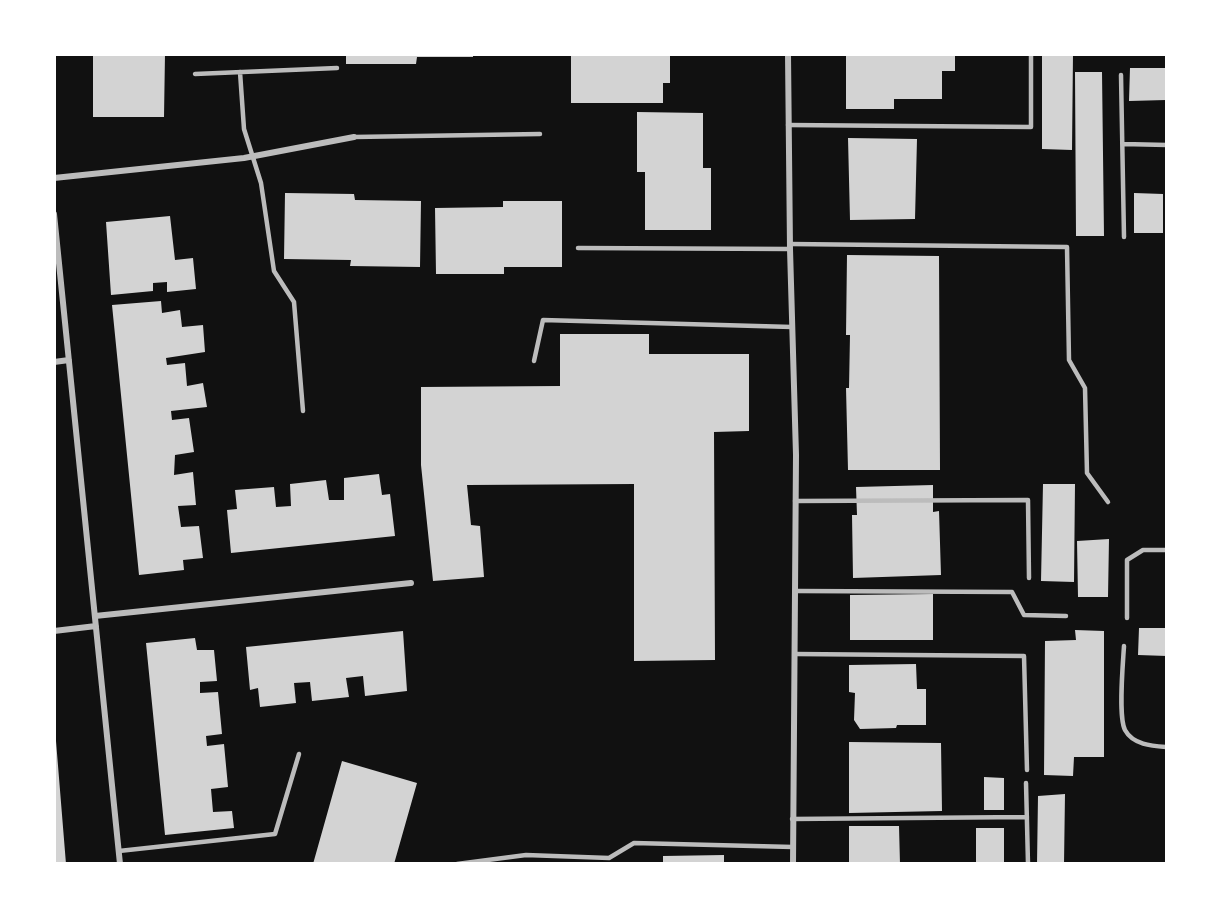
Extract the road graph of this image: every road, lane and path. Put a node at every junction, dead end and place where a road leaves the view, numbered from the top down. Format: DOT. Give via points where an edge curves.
graph roads {
  1 [pos="789,54"];
  2 [pos="1031,54"];
  3 [pos="337,69"];
  4 [pos="240,72"];
  5 [pos="195,74"];
  6 [pos="1121,75"];
  7 [pos="788,125"];
  8 [pos="540,134"];
  9 [pos="354,137"];
  10 [pos="1123,144"];
  11 [pos="1167,145"];
  12 [pos="254,156"];
  13 [pos="54,178"];
  14 [pos="54,214"];
  15 [pos="1124,237"];
  16 [pos="790,246"];
  17 [pos="578,249"];
  18 [pos="792,327"];
  19 [pos="69,360"];
  20 [pos="534,361"];
  21 [pos="54,362"];
  22 [pos="303,411"];
  23 [pos="795,501"];
  24 [pos="1108,502"];
  25 [pos="1167,550"];
  26 [pos="1029,578"];
  27 [pos="411,583"];
  28 [pos="796,591"];
  29 [pos="94,616"];
  30 [pos="1066,616"];
  31 [pos="1126,618"];
  32 [pos="96,626"];
  33 [pos="54,631"];
  34 [pos="1124,646"];
  35 [pos="795,654"];
  36 [pos="1167,747"];
  37 [pos="299,754"];
  38 [pos="1027,770"];
  39 [pos="1026,783"];
  40 [pos="1027,817"];
  41 [pos="792,819"];
  42 [pos="793,848"];
  43 [pos="119,851"];
  44 [pos="120,864"];
  45 [pos="457,864"];
  46 [pos="793,864"];
  47 [pos="1028,864"];
  1 -- 7 [label="street"];
  2 -- 7 [label="lane" via="1031,127"];
  3 -- 4 [label="lane"];
  4 -- 5 [label="lane"];
  4 -- 12 [label="lane" via="244,129"];
  6 -- 10 [label="lane"];
  7 -- 16 [label="street"];
  8 -- 9 [label="lane"];
  9 -- 12 [label="street"];
  10 -- 11 [label="lane"];
  10 -- 15 [label="lane"];
  12 -- 13 [label="street"];
  12 -- 22 [label="lane" via="274,271 294,302"];
  14 -- 19 [label="street"];
  16 -- 17 [label="lane"];
  16 -- 18 [label="street"];
  16 -- 24 [label="lane" via="1067,247 1069,360 1085,388 1087,473"];
  18 -- 20 [label="lane" via="543,320"];
  18 -- 23 [label="street"];
  19 -- 21 [label="street"];
  19 -- 29 [label="street"];
  23 -- 26 [label="lane" via="1028,500"];
  23 -- 28 [label="street"];
  25 -- 31 [label="lane" via="1143,550 1127,560"];
  27 -- 29 [label="street"];
  28 -- 30 [label="lane" via="1012,592 1024,615"];
  28 -- 35 [label="street"];
  29 -- 32 [label="street"];
  32 -- 33 [label="street"];
  32 -- 43 [label="street"];
  34 -- 36 [label="lane" via="1125,731 1137,743"];
  35 -- 38 [label="lane" via="1024,656"];
  35 -- 41 [label="street"];
  37 -- 43 [label="lane" via="275,834"];
  39 -- 40 [label="lane"];
  40 -- 41 [label="lane"];
  40 -- 47 [label="lane"];
  41 -- 42 [label="street"];
  42 -- 45 [label="lane" via="634,843 609,858 526,855"];
  42 -- 46 [label="street"];
  43 -- 44 [label="street"];
}
